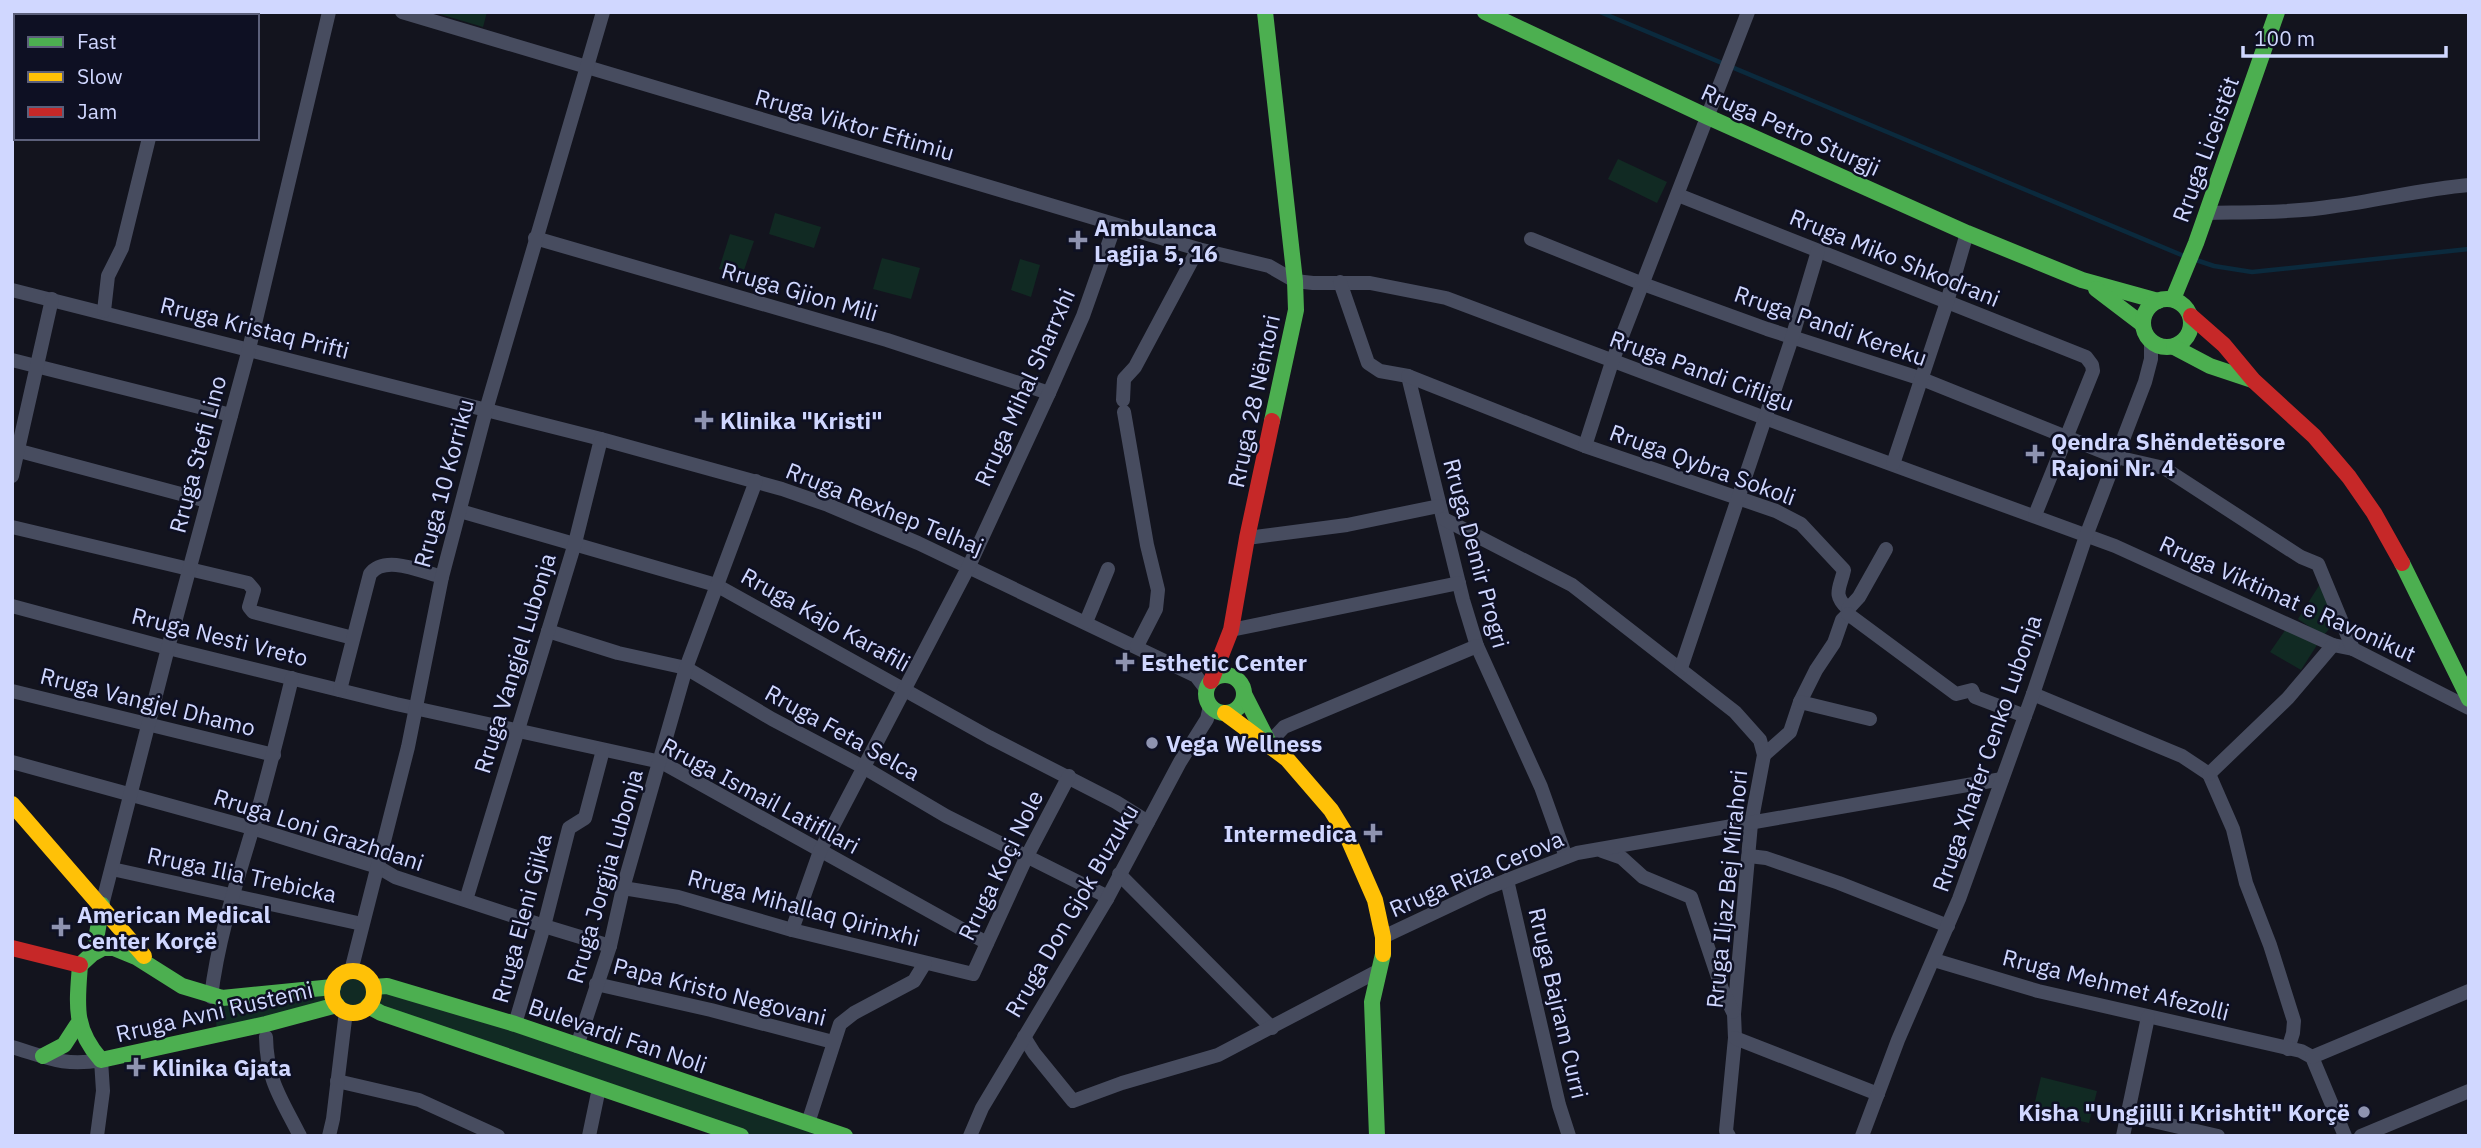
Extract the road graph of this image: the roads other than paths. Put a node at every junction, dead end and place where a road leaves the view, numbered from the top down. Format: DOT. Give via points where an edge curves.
graph roads {
  1 [pos="329,12"];
  2 [pos="402,12"];
  3 [pos="603,12"];
  4 [pos="1265,12"];
  5 [pos="1485,12"];
  6 [pos="1748,12"];
  7 [pos="2277,12"];
  8 [pos="585,68"];
  9 [pos="1708,117"];
  10 [pos="149,140"];
  11 [pos="2469,186"];
  12 [pos="1678,195"];
  13 [pos="2206,214"];
  14 [pos="1115,225"];
  15 [pos="1967,233"];
  16 [pos="536,238"];
  17 [pos="1531,239"];
  18 [pos="1198,249"];
  19 [pos="1818,251"];
  20 [pos="2082,280"];
  21 [pos="1295,281"];
  22 [pos="1339,282"];
  23 [pos="1643,284"];
  24 [pos="12,290"];
  25 [pos="2170,295"];
  26 [pos="52,299"];
  27 [pos="1947,302"];
  28 [pos="104,311"];
  29 [pos="2191,316"];
  30 [pos="2142,324"];
  31 [pos="1792,338"];
  32 [pos="2151,342"];
  33 [pos="2172,347"];
  34 [pos="249,349"];
  35 [pos="12,360"];
  36 [pos="1612,362"];
  37 [pos="37,366"];
  38 [pos="1408,376"];
  39 [pos="1922,379"];
  40 [pos="2254,381"];
  41 [pos="2144,382"];
  42 [pos="1049,393"];
  43 [pos="485,410"];
  44 [pos="231,415"];
  45 [pos="1765,418"];
  46 [pos="2066,437"];
  47 [pos="601,439"];
  48 [pos="1586,446"];
  49 [pos="15,449"];
  50 [pos="2116,457"];
  51 [pos="1893,464"];
  52 [pos="12,475"];
  53 [pos="756,481"];
  54 [pos="1739,498"];
  55 [pos="207,501"];
  56 [pos="460,511"];
  57 [pos="1442,513"];
  58 [pos="2035,516"];
  59 [pos="12,527"];
  60 [pos="2085,537"];
  61 [pos="1247,538"];
  62 [pos="575,543"];
  63 [pos="1886,549"];
  64 [pos="969,566"];
  65 [pos="1108,569"];
  66 [pos="189,571"];
  67 [pos="442,577"];
  68 [pos="1459,583"];
  69 [pos="716,585"];
  70 [pos="12,606"];
  71 [pos="1848,611"];
  72 [pos="1086,622"];
  73 [pos="1231,630"];
  74 [pos="548,631"];
  75 [pos="354,638"];
  76 [pos="2333,645"];
  77 [pos="1137,646"];
  78 [pos="1477,646"];
  79 [pos="167,648"];
  80 [pos="2353,649"];
  81 [pos="686,668"];
  82 [pos="1681,668"];
  83 [pos="292,678"];
  84 [pos="1209,685"];
  85 [pos="1241,688"];
  86 [pos="906,689"];
  87 [pos="340,690"];
  88 [pos="12,691"];
  89 [pos="2033,694"];
  90 [pos="2469,699"];
  91 [pos="1800,702"];
  92 [pos="417,708"];
  93 [pos="2469,708"];
  94 [pos="1218,709"];
  95 [pos="2025,716"];
  96 [pos="1870,719"];
  97 [pos="149,724"];
  98 [pos="517,731"];
  99 [pos="1269,743"];
  100 [pos="603,750"];
  101 [pos="274,755"];
  102 [pos="1764,755"];
  103 [pos="12,762"];
  104 [pos="661,762"];
  105 [pos="863,767"];
  106 [pos="2209,774"];
  107 [pos="1069,776"];
  108 [pos="2002,779"];
  109 [pos="130,796"];
  110 [pos="12,804"];
  111 [pos="1148,822"];
  112 [pos="1751,824"];
  113 [pos="252,828"];
  114 [pos="1598,849"];
  115 [pos="820,851"];
  116 [pos="1027,856"];
  117 [pos="1749,856"];
  118 [pos="1566,857"];
  119 [pos="378,867"];
  120 [pos="112,869"];
  121 [pos="1119,874"];
  122 [pos="1507,880"];
  123 [pos="623,888"];
  124 [pos="232,895"];
  125 [pos="1107,899"];
  126 [pos="466,900"];
  127 [pos="102,905"];
  128 [pos="362,924"];
  129 [pos="544,926"];
  130 [pos="1948,926"];
  131 [pos="792,930"];
  132 [pos="1383,937"];
  133 [pos="988,943"];
  134 [pos="610,946"];
  135 [pos="12,948"];
  136 [pos="94,951"];
  137 [pos="1934,960"];
  138 [pos="925,963"];
  139 [pos="80,965"];
  140 [pos="155,969"];
  141 [pos="351,971"];
  142 [pos="1378,971"];
  143 [pos="973,974"];
  144 [pos="596,984"];
  145 [pos="374,986"];
  146 [pos="333,987"];
  147 [pos="2469,991"];
  148 [pos="211,997"];
  149 [pos="368,1006"];
  150 [pos="342,1008"];
  151 [pos="1734,1014"];
  152 [pos="2148,1017"];
  153 [pos="516,1024"];
  154 [pos="77,1025"];
  155 [pos="1272,1028"];
  156 [pos="266,1037"];
  157 [pos="1024,1037"];
  158 [pos="1735,1038"];
  159 [pos="833,1042"];
  160 [pos="577,1046"];
  161 [pos="12,1047"];
  162 [pos="2288,1049"];
  163 [pos="43,1056"];
  164 [pos="2312,1057"];
  165 [pos="101,1060"];
  166 [pos="337,1081"];
  167 [pos="598,1088"];
  168 [pos="2469,1091"];
  169 [pos="1878,1094"];
  170 [pos="2127,1115"];
  171 [pos="808,1123"];
  172 [pos="97,1136"];
  173 [pos="300,1136"];
  174 [pos="329,1136"];
  175 [pos="498,1136"];
  176 [pos="589,1136"];
  177 [pos="741,1136"];
  178 [pos="845,1136"];
  179 [pos="970,1136"];
  180 [pos="1377,1136"];
  181 [pos="1569,1136"];
  182 [pos="1729,1136"];
  183 [pos="1862,1136"];
  184 [pos="2123,1136"];
  185 [pos="2218,1136"];
  186 [pos="2345,1136"];
  187 [pos="2361,1136"];
  1 -- 34 [label="street, Rruga Stefi Lino"];
  2 -- 8 [label="street, Rruga Viktor Eftimiu"];
  3 -- 8 [label="street, Rruga 10 Korriku"];
  4 -- 21 [label="main road, Rruga 28 Nëntori"];
  5 -- 9 [label="main road, Rruga Petro Sturgji"];
  6 -- 9 [label="street"];
  7 -- 13 [label="main road, Rruga Liceistët"];
  8 -- 14 [label="street, Rruga Viktor Eftimiu"];
  8 -- 16 [label="street, Rruga 10 Korriku"];
  9 -- 12 [label="street"];
  9 -- 15 [label="main road, Rruga Petro Sturgji"];
  10 -- 28 [label="street" via="122,248 108,276"];
  11 -- 13 [label="street" via="2335,206"];
  12 -- 19 [label="street, Rruga Miko Shkodrani"];
  12 -- 23 [label="street"];
  13 -- 25 [label="main road, Rruga Liceistët"];
  14 -- 18 [label="street, Rruga Viktor Eftimiu"];
  14 -- 42 [label="street, Rruga Mihal Sharrxhi"];
  15 -- 20 [label="main road, Rruga Petro Sturgji"];
  15 -- 27 [label="street"];
  16 -- 42 [label="street, Rruga Gjion Mili" via="887,340"];
  16 -- 43 [label="street, Rruga 10 Korriku"];
  17 -- 23 [label="street, Rruga Pandi Kereku"];
  18 -- 21 [label="street, Rruga Viktor Eftimiu" via="1269,266"];
  18 -- 77 [label="street" via="1135,367 1124,379 1124,406 1158,590 1156,609"];
  19 -- 27 [label="street, Rruga Miko Shkodrani"];
  19 -- 31 [label="street"];
  20 -- 25 [label="main road, Rruga Petro Sturgji"];
  20 -- 30 [label="main road, Rruga Petro Sturgji"];
  21 -- 22 [label="street, Rruga Pandi Cifligu"];
  21 -- 61 [label="main road, Rruga 28 Nëntori" via="1296,310"];
  22 -- 36 [label="street, Rruga Pandi Cifligu" via="1370,283 1446,298"];
  22 -- 38 [label="street" via="1367,363 1380,371"];
  23 -- 31 [label="street, Rruga Pandi Kereku"];
  23 -- 36 [label="street"];
  24 -- 26 [label="street, Rruga Kristaq Prifti"];
  25 -- 29 [label="main road"];
  25 -- 30 [label="main road" via="2146,310"];
  26 -- 28 [label="street, Rruga Kristaq Prifti"];
  26 -- 37 [label="street"];
  27 -- 39 [label="street"];
  27 -- 46 [label="street, Rruga Miko Shkodrani" via="2086,357 2093,372"];
  28 -- 34 [label="street, Rruga Kristaq Prifti"];
  29 -- 33 [label="main road" via="2189,335"];
  29 -- 40 [label="main road" via="2224,345"];
  30 -- 32 [label="main road"];
  31 -- 39 [label="street, Rruga Pandi Kereku"];
  31 -- 45 [label="street"];
  32 -- 33 [label="main road"];
  32 -- 41 [label="street, Rruga Xhafer Cenko Lubonja"];
  33 -- 40 [label="main road"];
  33 -- 41 [label="street, Rruga Xhafer Cenko Lubonja"];
  34 -- 43 [label="street, Rruga Kristaq Prifti"];
  34 -- 44 [label="street, Rruga Stefi Lino"];
  35 -- 37 [label="street"];
  36 -- 45 [label="street, Rruga Pandi Cifligu"];
  36 -- 48 [label="street"];
  37 -- 44 [label="street"];
  37 -- 49 [label="street"];
  38 -- 48 [label="street, Rruga Qybra Sokoli"];
  38 -- 57 [label="street, Rruga Demir Progri"];
  39 -- 46 [label="street, Rruga Pandi Kereku"];
  39 -- 51 [label="street"];
  40 -- 90 [label="main road" via="2314,436 2349,477 2414,585"];
  41 -- 50 [label="street, Rruga Xhafer Cenko Lubonja"];
  42 -- 64 [label="street, Rruga Mihal Sharrxhi"];
  43 -- 47 [label="street, Rruga Rexhep Telhaj"];
  43 -- 56 [label="street, Rruga 10 Korriku"];
  44 -- 55 [label="street, Rruga Stefi Lino"];
  45 -- 51 [label="street, Rruga Pandi Cifligu"];
  45 -- 54 [label="street"];
  46 -- 50 [label="street, Rruga Pandi Kereku"];
  46 -- 58 [label="street"];
  47 -- 53 [label="street, Rruga Rexhep Telhaj"];
  47 -- 62 [label="street, Rruga Vangjel Lubonja"];
  48 -- 54 [label="street, Rruga Qybra Sokoli"];
  49 -- 52 [label="street"];
  49 -- 55 [label="street"];
  50 -- 60 [label="street, Rruga Xhafer Cenko Lubonja"];
  50 -- 80 [label="street, Rruga Pandi Kereku" via="2164,468 2318,564"];
  51 -- 58 [label="street, Rruga Pandi Cifligu"];
  53 -- 64 [label="street, Rruga Rexhep Telhaj" via="828,505"];
  53 -- 69 [label="street, Rruga Jorgjia Lubonja"];
  54 -- 71 [label="street, Rruga Qybra Sokoli" via="1801,524 1844,570 1837,592"];
  54 -- 82 [label="street"];
  55 -- 66 [label="street, Rruga Stefi Lino"];
  56 -- 62 [label="street, Rruga Kajo Karafili"];
  56 -- 67 [label="street, Rruga 10 Korriku"];
  57 -- 61 [label="street"];
  57 -- 68 [label="street, Rruga Demir Progri"];
  57 -- 82 [label="street, Rruga Iljaz Bej Mirahori" via="1572,585"];
  58 -- 60 [label="street, Rruga Pandi Cifligu"];
  59 -- 66 [label="street"];
  60 -- 76 [label="street, Rruga Viktimat e Ravonikut" via="2151,561"];
  60 -- 89 [label="street, Rruga Xhafer Cenko Lubonja"];
  61 -- 73 [label="main road, Rruga 28 Nëntori"];
  62 -- 69 [label="street, Rruga Kajo Karafili"];
  62 -- 74 [label="street, Rruga Vangjel Lubonja"];
  63 -- 71 [label="street"];
  64 -- 72 [label="street, Rruga Rexhep Telhaj"];
  64 -- 86 [label="street, Rruga Mihal Sharrxhi"];
  65 -- 72 [label="street"];
  66 -- 75 [label="street" via="252,586 249,607 253,612"];
  66 -- 79 [label="street, Rruga Stefi Lino"];
  67 -- 75 [label="street" via="402,566 374,567"];
  67 -- 92 [label="street, Rruga 10 Korriku"];
  68 -- 73 [label="street"];
  68 -- 78 [label="street, Rruga Demir Progri"];
  69 -- 81 [label="street, Rruga Jorgjia Lubonja"];
  69 -- 86 [label="street, Rruga Kajo Karafili"];
  70 -- 79 [label="street, Rruga Nesti Vreto"];
  71 -- 91 [label="street"];
  71 -- 95 [label="street" via="1956,694 1972,690 1975,697"];
  72 -- 77 [label="street, Rruga Rexhep Telhaj"];
  73 -- 84 [label="main road, Rruga 28 Nëntori"];
  73 -- 85 [label="main road, Rruga 28 Nëntori"];
  74 -- 81 [label="street, Rruga Feta Selca"];
  74 -- 98 [label="street, Rruga Vangjel Lubonja"];
  75 -- 87 [label="street"];
  76 -- 80 [label="street, Rruga Viktimat e Ravonikut"];
  76 -- 106 [label="street" via="2288,698"];
  77 -- 84 [label="street, Rruga Rexhep Telhaj"];
  78 -- 99 [label="street" via="1284,727"];
  78 -- 118 [label="street, Rruga Demir Progri" via="1541,787"];
  79 -- 83 [label="street, Rruga Nesti Vreto"];
  79 -- 97 [label="street, Rruga Stefi Lino"];
  80 -- 93 [label="street, Rruga Viktimat e Ravonikut"];
  81 -- 104 [label="street, Rruga Jorgjia Lubonja"];
  81 -- 105 [label="street, Rruga Feta Selca"];
  82 -- 102 [label="street, Rruga Iljaz Bej Mirahori" via="1735,712 1760,740"];
  83 -- 87 [label="street, Rruga Nesti Vreto"];
  83 -- 101 [label="street"];
  84 -- 85 [label="main road" via="1220,676 1230,676"];
  84 -- 94 [label="main road" via="1207,701"];
  85 -- 94 [label="main road" via="1241,704 1234,710"];
  85 -- 99 [label="main road, Rruga 28 Nëntori"];
  86 -- 105 [label="street, Rruga Mihal Sharrxhi"];
  86 -- 107 [label="street, Rruga Kajo Karafili"];
  87 -- 92 [label="street, Rruga Nesti Vreto"];
  88 -- 97 [label="street, Rruga Vangjel Dhamo"];
  89 -- 95 [label="street, Rruga Xhafer Cenko Lubonja"];
  89 -- 106 [label="street" via="2182,756"];
  91 -- 96 [label="street"];
  91 -- 102 [label="street" via="1790,732"];
  92 -- 98 [label="street, Rruga Ismail Latifllari"];
  92 -- 119 [label="street, Rruga 10 Korriku"];
  94 -- 99 [label="main road, Rruga 28 Nëntori"];
  94 -- 111 [label="street, Rruga Don Gjok Buzuku" via="1207,719"];
  95 -- 108 [label="street, Rruga Xhafer Cenko Lubonja"];
  97 -- 101 [label="street, Rruga Vangjel Dhamo"];
  97 -- 109 [label="street, Rruga Stefi Lino"];
  98 -- 100 [label="street, Rruga Ismail Latifllari"];
  98 -- 126 [label="street, Rruga Vangjel Lubonja"];
  99 -- 132 [label="main road, Rruga 28 Nëntori" via="1311,785 1342,827 1375,900"];
  100 -- 104 [label="street, Rruga Ismail Latifllari"];
  100 -- 129 [label="street, Rruga Eleni Gjika" via="585,818 569,828"];
  101 -- 113 [label="street"];
  102 -- 112 [label="street, Rruga Iljaz Bej Mirahori"];
  103 -- 109 [label="street, Rruga Loni Grazhdani"];
  104 -- 115 [label="street, Rruga Ismail Latifllari"];
  104 -- 123 [label="street, Rruga Jorgjia Lubonja"];
  105 -- 115 [label="street, Rruga Mihal Sharrxhi"];
  105 -- 116 [label="street, Rruga Feta Selca" via="946,817"];
  106 -- 162 [label="street" via="2233,829 2246,883 2294,1021"];
  107 -- 111 [label="street, Rruga Kajo Karafili"];
  107 -- 116 [label="street, Rruga Koçi Nole"];
  108 -- 112 [label="street, Rruga Riza Cerova"];
  108 -- 130 [label="street, Rruga Xhafer Cenko Lubonja"];
  109 -- 113 [label="street, Rruga Loni Grazhdani"];
  109 -- 120 [label="street, Rruga Stefi Lino"];
  110 -- 127 [label="main road"];
  111 -- 121 [label="street, Rruga Don Gjok Buzuku"];
  112 -- 114 [label="street, Rruga Riza Cerova"];
  112 -- 117 [label="street, Rruga Iljaz Bej Mirahori"];
  113 -- 119 [label="street, Rruga Loni Grazhdani"];
  113 -- 124 [label="street"];
  114 -- 118 [label="street, Rruga Riza Cerova"];
  114 -- 151 [label="street" via="1622,858 1643,877 1691,897"];
  115 -- 131 [label="street, Rruga Mihal Sharrxhi"];
  115 -- 133 [label="street, Rruga Ismail Latifllari"];
  116 -- 125 [label="street, Rruga Feta Selca"];
  116 -- 133 [label="street, Rruga Koçi Nole"];
  117 -- 130 [label="street" via="1839,883"];
  117 -- 151 [label="street, Rruga Iljaz Bej Mirahori"];
  118 -- 122 [label="street, Rruga Riza Cerova"];
  119 -- 126 [label="street, Rruga Loni Grazhdani"];
  119 -- 128 [label="street, Rruga 10 Korriku"];
  120 -- 124 [label="street, Rruga Ilia Trebicka"];
  120 -- 127 [label="street, Rruga Stefi Lino"];
  121 -- 125 [label="street, Rruga Don Gjok Buzuku"];
  121 -- 155 [label="street"];
  122 -- 132 [label="street, Rruga Riza Cerova"];
  122 -- 181 [label="street, Rruga Bajram Curri"];
  123 -- 131 [label="street, Rruga Mihallaq Qirinxhi" via="678,897"];
  123 -- 134 [label="street, Rruga Jorgjia Lubonja"];
  124 -- 128 [label="street, Rruga Ilia Trebicka"];
  124 -- 148 [label="street"];
  125 -- 157 [label="street, Rruga Don Gjok Buzuku"];
  126 -- 129 [label="street, Rruga Loni Grazhdani"];
  127 -- 136 [label="main road"];
  127 -- 140 [label="main road"];
  128 -- 141 [label="street, Rruga 10 Korriku"];
  129 -- 134 [label="street, Rruga Loni Grazhdani"];
  129 -- 153 [label="street, Rruga Eleni Gjika"];
  130 -- 137 [label="street, Rruga Xhafer Cenko Lubonja"];
  131 -- 138 [label="street, Rruga Mihallaq Qirinxhi"];
  132 -- 142 [label="main road, Rruga 28 Nëntori"];
  133 -- 143 [label="street, Rruga Koçi Nole"];
  134 -- 144 [label="street, Rruga Jorgjia Lubonja"];
  135 -- 139 [label="main road"];
  136 -- 139 [label="main road"];
  136 -- 140 [label="main road" via="116,947"];
  137 -- 152 [label="street, Rruga Mehmet Afezolli"];
  137 -- 169 [label="street, Rruga Xhafer Cenko Lubonja"];
  138 -- 143 [label="street, Rruga Mihallaq Qirinxhi"];
  138 -- 159 [label="street" via="914,981 845,1020"];
  139 -- 154 [label="main road"];
  140 -- 148 [label="main road" via="169,980"];
  141 -- 145 [label="main road, Bulevardi Fan Noli" via="361,972"];
  141 -- 146 [label="main road" via="342,974"];
  142 -- 155 [label="street"];
  142 -- 180 [label="main road, Rruga 28 Nëntori" via="1372,1002"];
  144 -- 159 [label="street, Papa Kristo Negovani"];
  144 -- 160 [label="street, Rruga Jorgjia Lubonja"];
  145 -- 149 [label="main road"];
  145 -- 153 [label="main road, Bulevardi Fan Noli"];
  146 -- 148 [label="main road"];
  146 -- 150 [label="main road" via="333,996"];
  147 -- 164 [label="street"];
  149 -- 150 [label="main road" via="358,1012"];
  149 -- 167 [label="main road"];
  150 -- 165 [label="main road, Rruga Avni Rustemi"];
  150 -- 166 [label="street"];
  151 -- 158 [label="street, Rruga Iljaz Bej Mirahori"];
  152 -- 162 [label="street, Rruga Mehmet Afezolli"];
  152 -- 170 [label="street"];
  153 -- 160 [label="main road, Bulevardi Fan Noli"];
  154 -- 163 [label="main road" via="61,1050"];
  154 -- 165 [label="main road, Rruga Avni Rustemi"];
  155 -- 157 [label="street" via="1218,1055 1073,1101"];
  156 -- 173 [label="street" via="271,1079"];
  157 -- 179 [label="street, Rruga Don Gjok Buzuku"];
  158 -- 169 [label="street"];
  158 -- 182 [label="street, Rruga Iljaz Bej Mirahori"];
  159 -- 171 [label="street"];
  160 -- 171 [label="main road, Bulevardi Fan Noli"];
  161 -- 163 [label="street, Rruga Avni Rustemi"];
  162 -- 164 [label="street, Rruga Mehmet Afezolli"];
  163 -- 165 [label="street, Rruga Avni Rustemi" via="63,1063"];
  164 -- 186 [label="street"];
  165 -- 172 [label="street" via="103,1091"];
  166 -- 174 [label="street"];
  166 -- 175 [label="street" via="419,1100"];
  167 -- 176 [label="street"];
  167 -- 177 [label="main road"];
  168 -- 187 [label="street"];
  169 -- 183 [label="street, Rruga Xhafer Cenko Lubonja"];
  170 -- 184 [label="street"];
  170 -- 185 [label="street"];
  171 -- 178 [label="main road, Bulevardi Fan Noli"];
}
